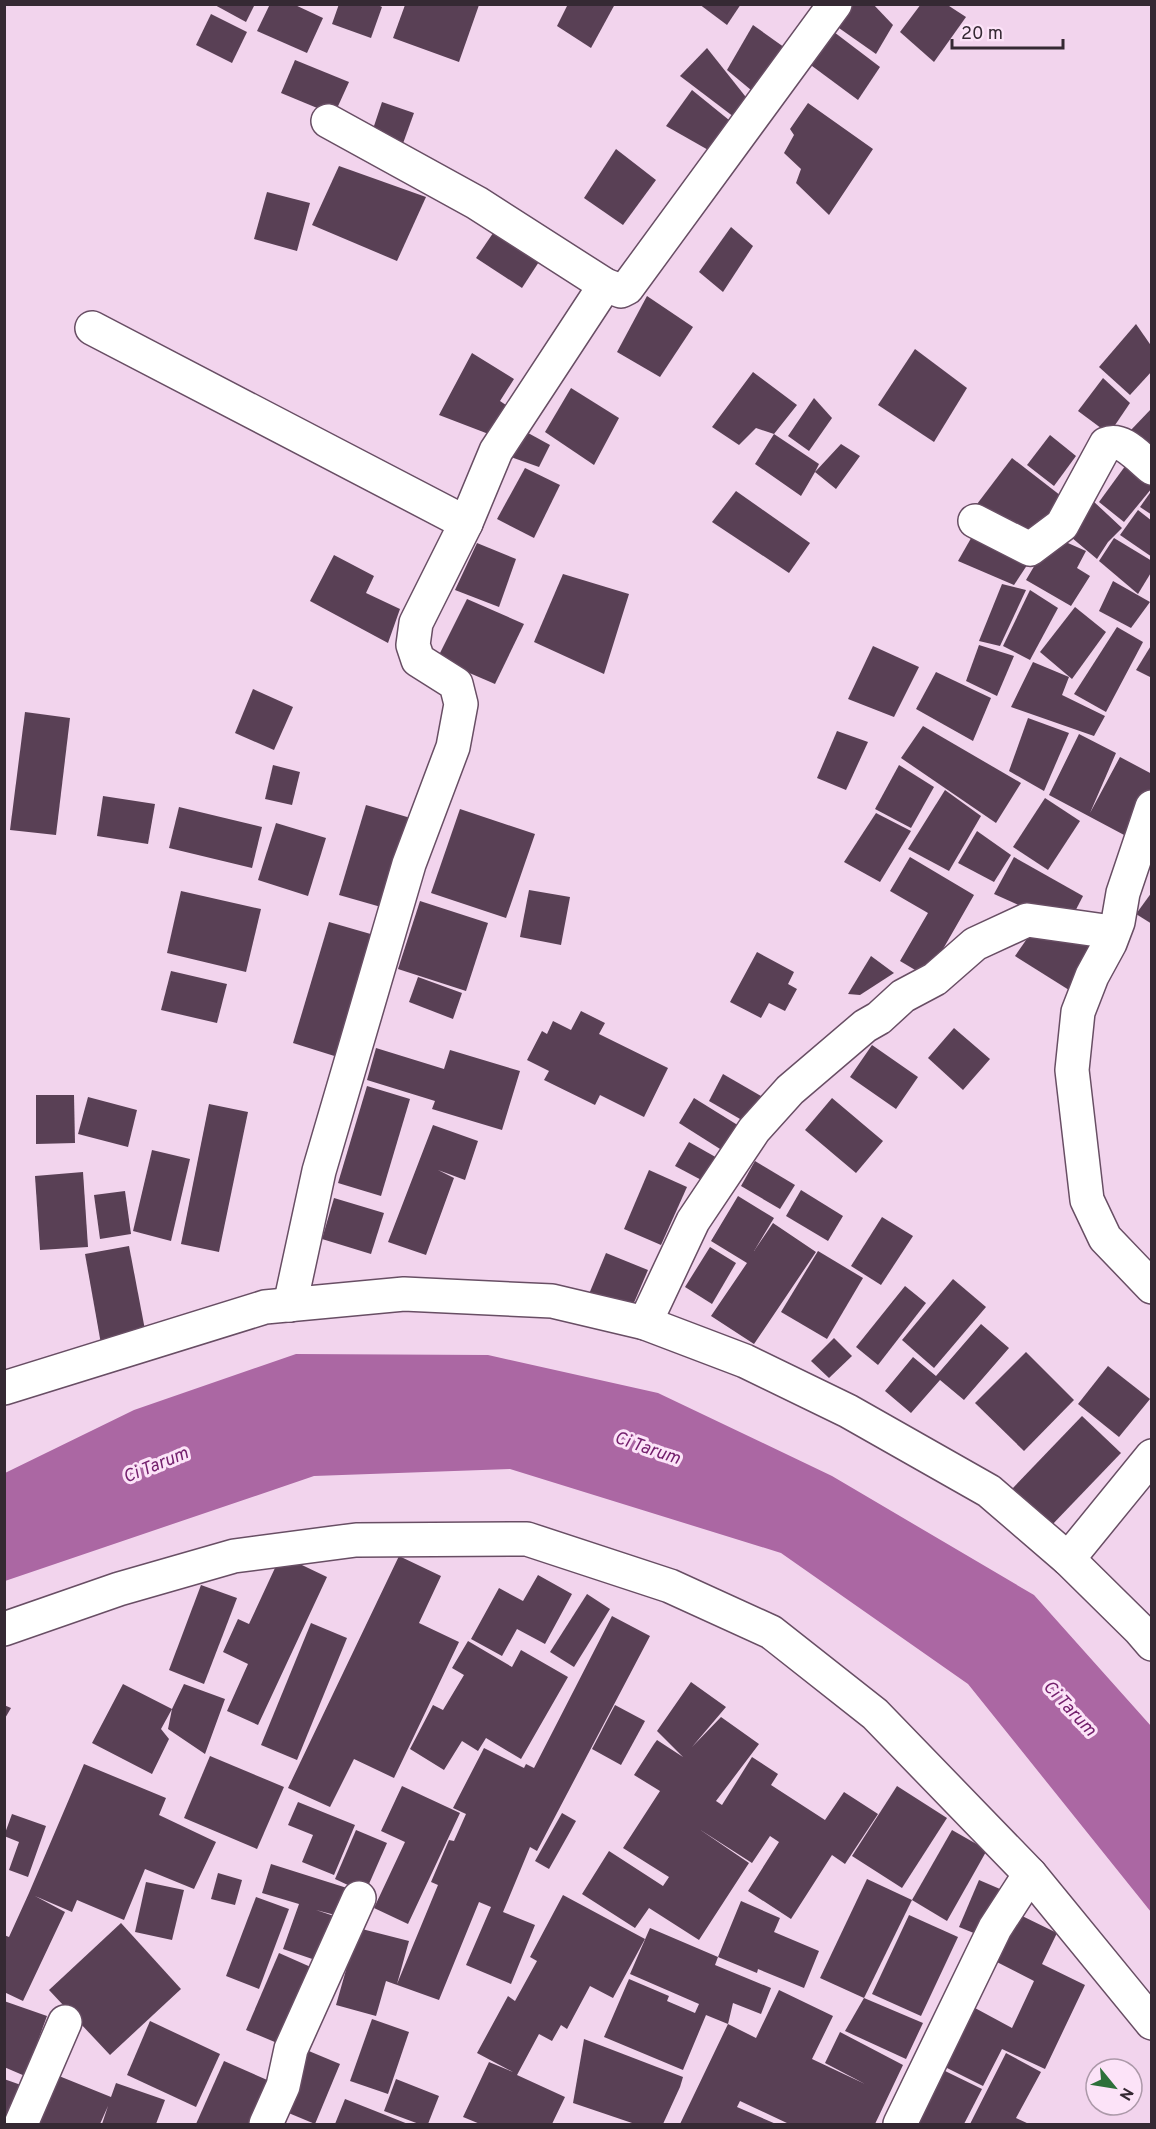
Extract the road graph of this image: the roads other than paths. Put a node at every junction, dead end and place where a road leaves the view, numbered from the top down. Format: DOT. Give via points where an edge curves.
graph roads {
  1 [pos="835,4"];
  2 [pos="328,121"];
  3 [pos="604,285"];
  4 [pos="92,328"];
  5 [pos="1152,468"];
  6 [pos="975,521"];
  7 [pos="466,523"];
  8 [pos="1152,807"];
  9 [pos="1112,932"];
  10 [pos="1152,1287"];
  11 [pos="290,1305"];
  12 [pos="645,1323"];
  13 [pos="4,1388"];
  14 [pos="1152,1456"];
  15 [pos="1068,1559"];
  16 [pos="4,1629"];
  17 [pos="1152,1644"];
  18 [pos="1030,1874"];
  19 [pos="359,1898"];
  20 [pos="65,2022"];
  21 [pos="1152,2023"];
  22 [pos="21,2124"];
  23 [pos="266,2124"];
  24 [pos="900,2124"];
  1 -- 3 [label="street" via="627,288 621,291"];
  2 -- 3 [label="street" via="477,203"];
  3 -- 7 [label="street" via="496,451"];
  4 -- 7 [label="street"];
  5 -- 6 [label="street" via="1121,443 1106,444 1062,525 1030,549"];
  7 -- 11 [label="street" via="416,623 413,645 418,660 456,684 461,704 453,747 410,864 319,1171"];
  8 -- 10 [label="street" via="1123,893 1118,922 1078,1012 1072,1070 1087,1200 1105,1238"];
  9 -- 12 [label="street" via="1027,920 975,944 934,979 903,996 865,1026 790,1090 754,1130 693,1221"];
  11 -- 12 [label="street" via="404,1294 552,1301"];
  11 -- 13 [label="street" via="265,1307"];
  12 -- 15 [label="street" via="745,1361 848,1411 989,1491"];
  14 -- 15 [label="street"];
  15 -- 17 [label="street"];
  16 -- 18 [label="street" via="119,1589 234,1556 356,1540 528,1539 670,1586 771,1632 875,1714"];
  18 -- 21 [label="street"];
  18 -- 24 [label="street" via="995,1928"];
  19 -- 23 [label="street" via="291,2049 283,2086"];
  20 -- 22 [label="street"];
}
